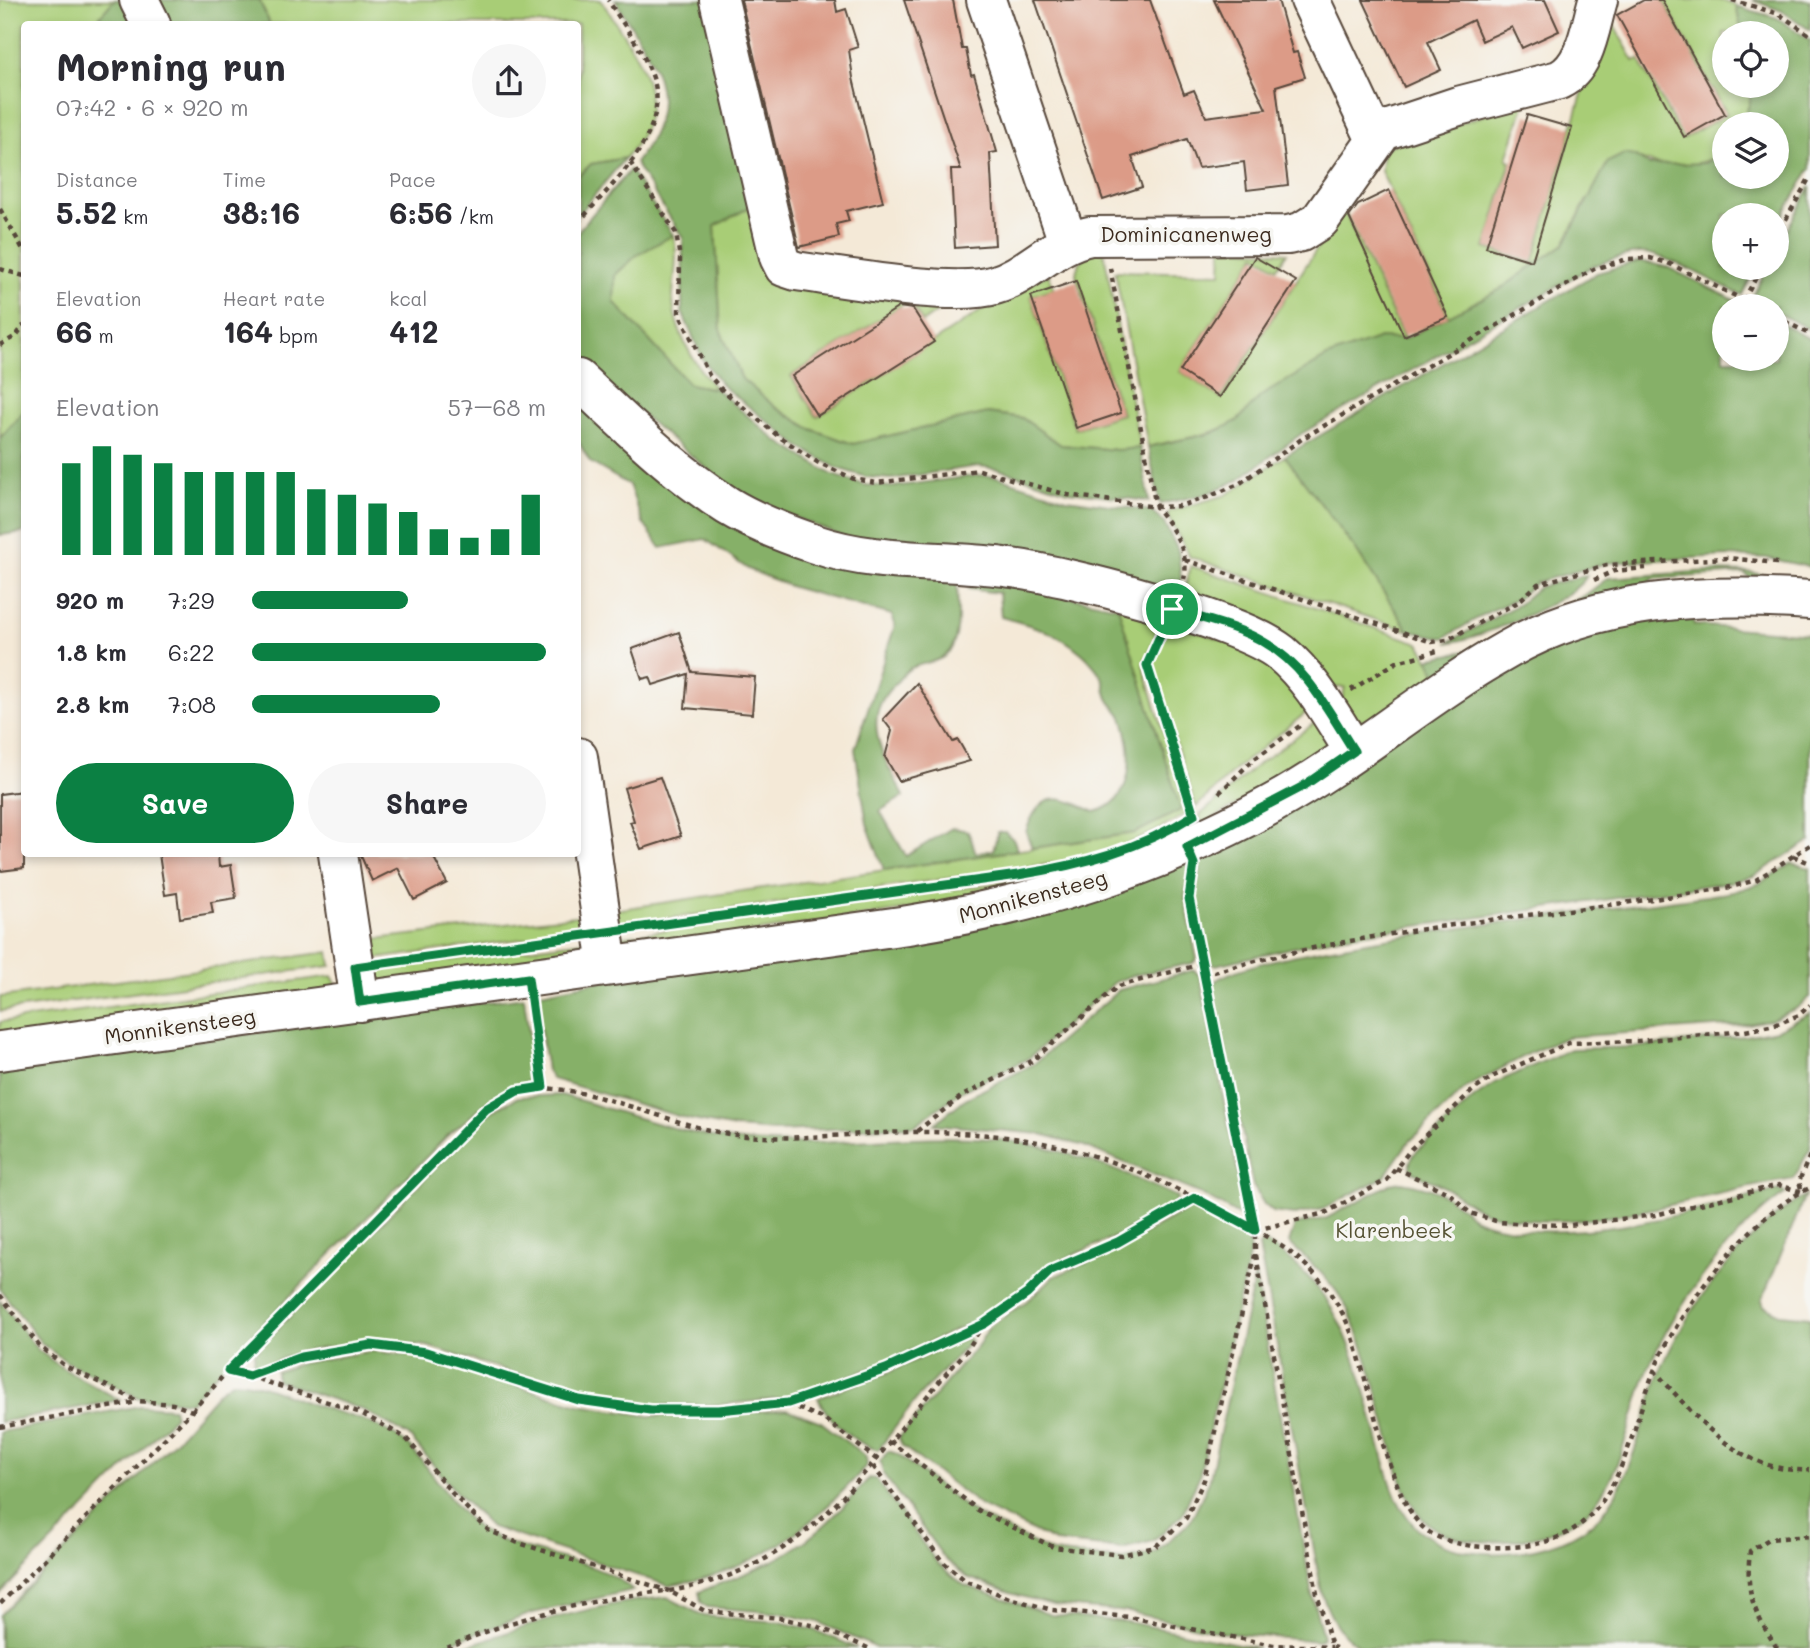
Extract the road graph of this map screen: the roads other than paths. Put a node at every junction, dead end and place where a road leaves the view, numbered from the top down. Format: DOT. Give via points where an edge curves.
graph roads {
  1 [pos="139,0"];
  2 [pos="719,0"];
  3 [pos="986,0"];
  4 [pos="1310,0"];
  5 [pos="1598,0"];
  6 [pos="150,21"];
  7 [pos="1375,138"];
  8 [pos="1086,239"];
  9 [pos="581,382"];
  10 [pos="1810,600"];
  11 [pos="1354,751"];
  12 [pos="581,778"];
  13 [pos="338,857"];
  14 [pos="608,966"];
  15 [pos="360,1002"];
  16 [pos="0,1051"];
  1 -- 6 [label="street"];
  2 -- 8 [label="street" via="784,267 935,287 984,288"];
  3 -- 8 [label="street"];
  4 -- 7 [label="street"];
  5 -- 7 [label="street, Dominicanenweg" via="1580,58 1567,76 1392,126"];
  7 -- 8 [label="street, Dominicanenweg" via="1320,220 1301,232"];
  9 -- 11 [label="street" via="700,487 730,508 776,529 856,555 899,562 1006,567 1172,609 1266,643 1302,674"];
  10 -- 11 [label="street, Monnikensteeg" via="1689,597 1585,618 1509,648"];
  11 -- 14 [label="street, Monnikensteeg" via="1302,787 1191,831 1105,880 977,914"];
  12 -- 14 [label="street"];
  13 -- 15 [label="street"];
  14 -- 15 [label="street, Monnikensteeg"];
  15 -- 16 [label="street, Monnikensteeg"];
}
